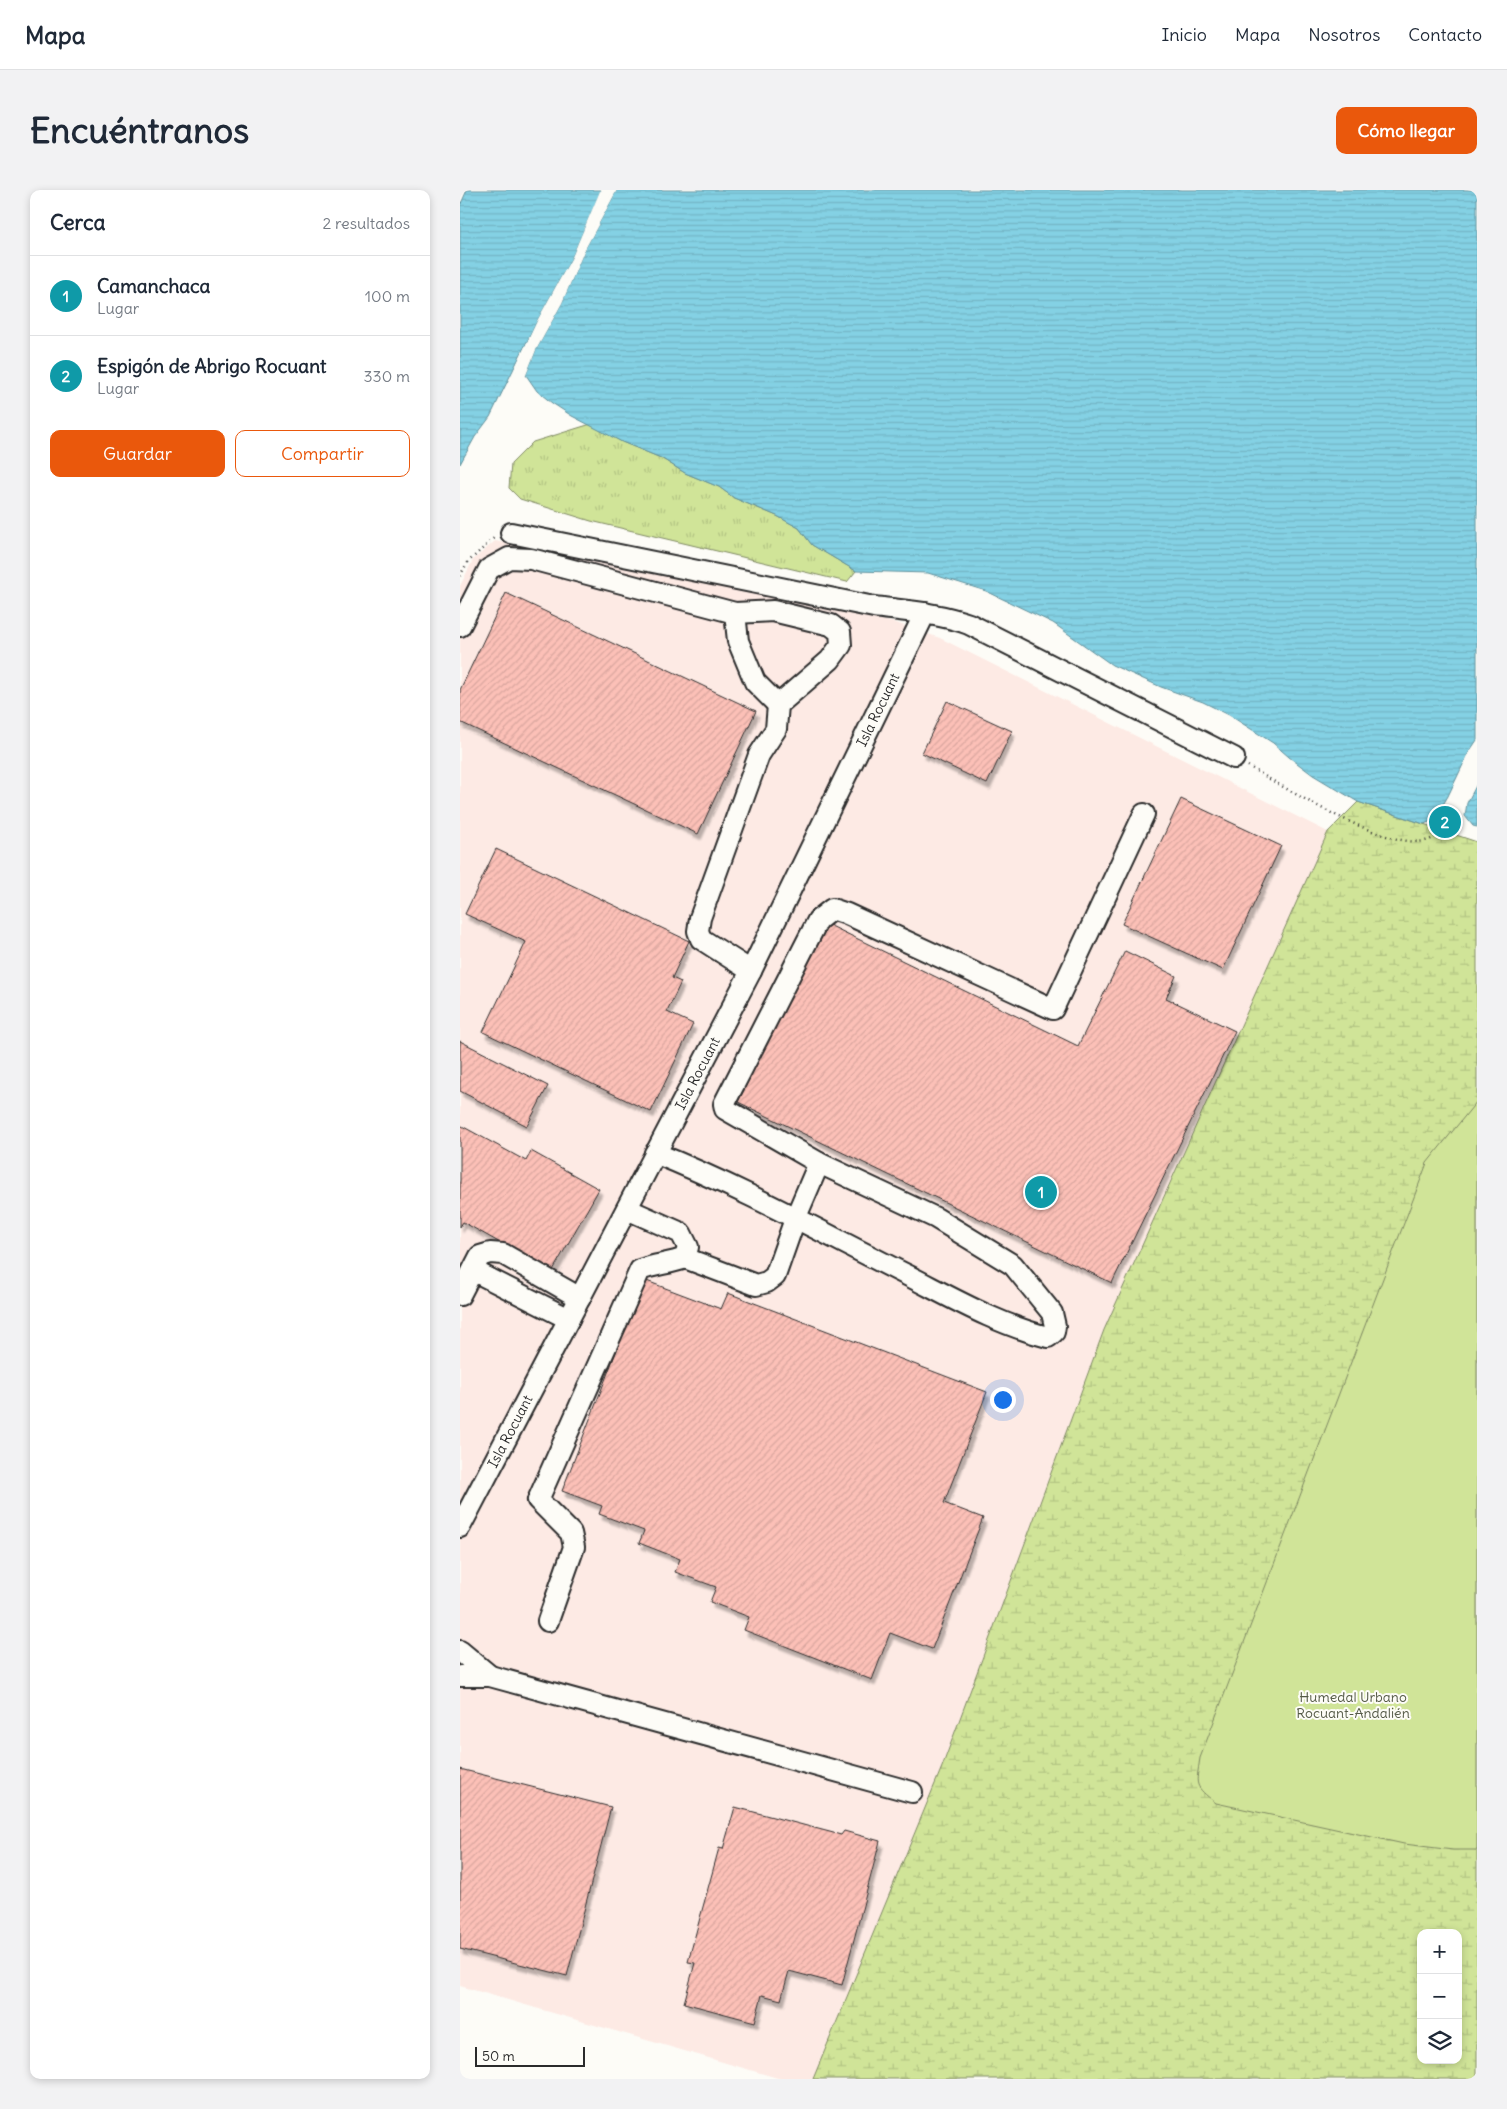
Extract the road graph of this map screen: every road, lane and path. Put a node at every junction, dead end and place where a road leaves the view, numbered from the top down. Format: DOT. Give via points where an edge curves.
graph roads {
  1 [pos="511,533"];
  2 [pos="460,576"];
  3 [pos="735,613"];
  4 [pos="925,613"];
  5 [pos="460,626"];
  6 [pos="778,705"];
  7 [pos="1234,758"];
  8 [pos="1144,814"];
  9 [pos="1452,822"];
  10 [pos="752,971"];
  11 [pos="656,1153"];
  12 [pos="819,1163"];
  13 [pos="627,1208"];
  14 [pos="795,1219"];
  15 [pos="685,1258"];
  16 [pos="474,1271"];
  17 [pos="460,1295"];
  18 [pos="580,1298"];
  19 [pos="569,1319"];
  20 [pos="460,1527"];
  21 [pos="548,1620"];
  22 [pos="460,1651"];
  23 [pos="460,1676"];
  24 [pos="490,1676"];
  25 [pos="912,1792"];
  1 -- 2 [label="path" via="493,537 467,562"];
  1 -- 4 [label="street" via="874,607"];
  3 -- 5 [label="street" via="531,559 509,558 489,569"];
  3 -- 6 [label="street" via="738,641 755,682"];
  3 -- 6 [label="street" via="773,611 831,626 840,632 841,645 830,660"];
  4 -- 7 [label="street" via="968,624"];
  4 -- 10 [label="street, Isla Rocuant"];
  6 -- 10 [label="street" via="776,729 760,755 698,931 701,939"];
  7 -- 9 [label="path" via="1363,828 1410,841 1430,839"];
  8 -- 12 [label="street" via="1053,1009 847,914 832,910 818,920 724,1104 729,1112"];
  10 -- 11 [label="street, Isla Rocuant"];
  11 -- 13 [label="street, Isla Rocuant"];
  11 -- 14 [label="street"];
  12 -- 14 [label="street"];
  12 -- 14 [label="street" via="936,1218 1013,1265 1052,1314 1054,1332 1048,1337 995,1320"];
  13 -- 15 [label="street" via="681,1232 688,1247"];
  13 -- 18 [label="street, Isla Rocuant"];
  14 -- 15 [label="street" via="775,1276 767,1282 756,1285"];
  15 -- 21 [label="street" via="640,1270 538,1500 571,1533 574,1547"];
  16 -- 17 [label="street"];
  16 -- 18 [label="street" via="480,1256 504,1254"];
  16 -- 19 [label="street"];
  18 -- 19 [label="street, Isla Rocuant"];
  19 -- 20 [label="street, Isla Rocuant"];
  22 -- 24 [label="street"];
  23 -- 24 [label="street"];
  24 -- 25 [label="street"];
}
